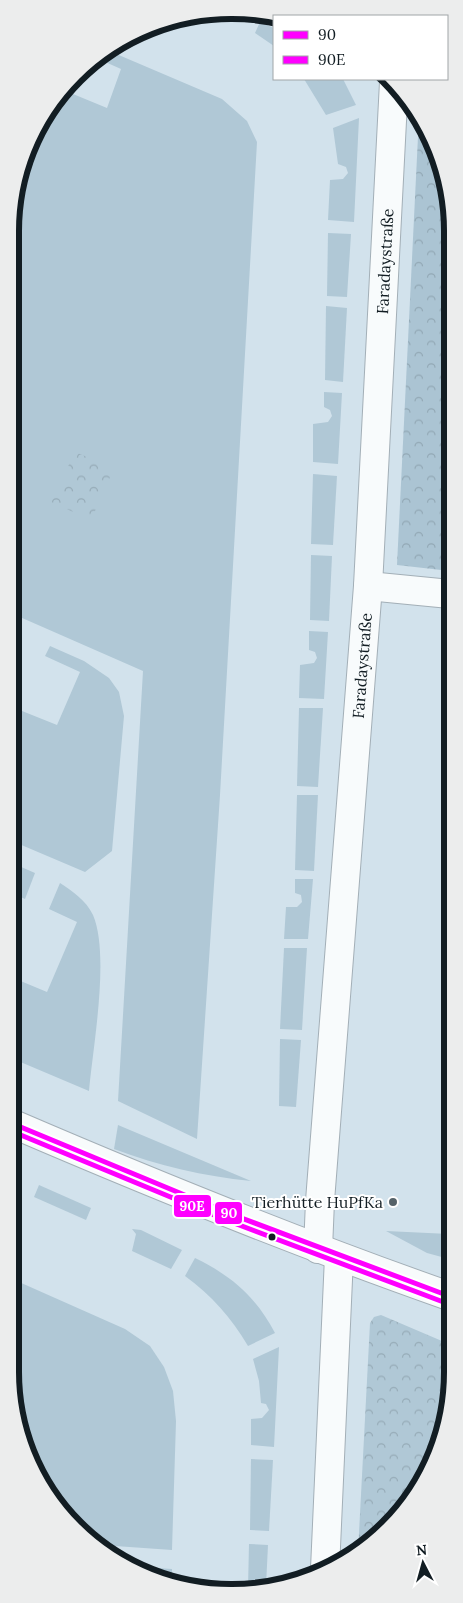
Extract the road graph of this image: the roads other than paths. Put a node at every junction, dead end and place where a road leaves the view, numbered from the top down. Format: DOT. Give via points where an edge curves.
graph roads {
  1 [pos="393,94"];
  2 [pos="368,586"];
  3 [pos="444,593"];
  4 [pos="19,1126"];
  5 [pos="329,1253"];
  6 [pos="444,1294"];
  7 [pos="325,1562"];
  1 -- 2 [label="street, Faradaystraße"];
  2 -- 3 [label="street"];
  2 -- 5 [label="street, Faradaystraße" via="320,1201"];
  4 -- 5 [label="street" via="145,1181"];
  5 -- 6 [label="street"];
  5 -- 7 [label="street, Faradaystraße"];
}
